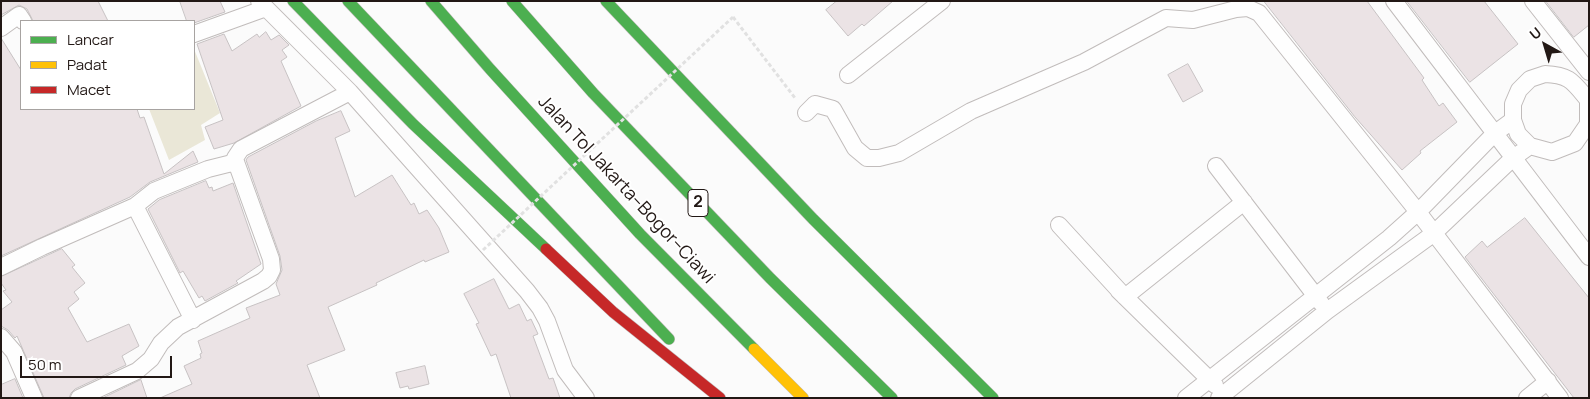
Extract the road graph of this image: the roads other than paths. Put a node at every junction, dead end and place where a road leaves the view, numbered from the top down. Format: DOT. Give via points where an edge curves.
graph roads {
  1 [pos="293,1"];
  2 [pos="348,1"];
  3 [pos="431,1"];
  4 [pos="512,1"];
  5 [pos="606,1"];
  6 [pos="942,1"];
  7 [pos="1394,1"];
  8 [pos="1533,1"];
  9 [pos="262,5"];
  10 [pos="22,20"];
  11 [pos="1,28"];
  12 [pos="195,34"];
  13 [pos="1588,68"];
  14 [pos="848,75"];
  15 [pos="1571,80"];
  16 [pos="350,92"];
  17 [pos="1588,100"];
  18 [pos="806,113"];
  19 [pos="1512,120"];
  20 [pos="1494,134"];
  21 [pos="1530,146"];
  22 [pos="1513,158"];
  23 [pos="236,162"];
  24 [pos="1216,166"];
  25 [pos="1244,202"];
  26 [pos="135,206"];
  27 [pos="1418,212"];
  28 [pos="1056,227"];
  29 [pos="1433,234"];
  30 [pos="1589,257"];
  31 [pos="1,267"];
  32 [pos="1315,296"];
  33 [pos="1125,297"];
  34 [pos="1327,311"];
  35 [pos="193,320"];
  36 [pos="1,337"];
  37 [pos="1209,378"];
  38 [pos="1548,382"];
  39 [pos="1222,395"];
  40 [pos="34,398"];
  41 [pos="79,398"];
  42 [pos="586,398"];
  43 [pos="720,398"];
  44 [pos="725,398"];
  45 [pos="803,398"];
  46 [pos="892,398"];
  47 [pos="993,398"];
  48 [pos="1186,398"];
  49 [pos="1526,398"];
  50 [pos="1560,398"];
  1 -- 43 [label="highway" via="413,124 599,299"];
  2 -- 44 [label="highway"];
  3 -- 45 [label="highway, Jalan Tol Jakarta–Bogor–Ciawi" via="640,234"];
  4 -- 46 [label="highway, 2" via="593,93 770,278"];
  5 -- 47 [label="highway" via="813,219"];
  6 -- 14 [label="street"];
  7 -- 20 [label="street"];
  8 -- 13 [label="street"];
  9 -- 12 [label="street"];
  9 -- 16 [label="street"];
  10 -- 11 [label="street" via="19,15"];
  13 -- 15 [label="street"];
  15 -- 17 [label="street"];
  15 -- 19 [label="street" via="1560,74 1530,79 1519,90 1513,104"];
  16 -- 23 [label="street" via="241,149"];
  16 -- 42 [label="street" via="540,308 565,370"];
  17 -- 21 [label="street" via="1588,124 1575,144 1552,152"];
  18 -- 27 [label="street" via="815,104 833,109 855,148 867,158 879,158 899,153 971,111 1084,62 1166,18 1193,20 1236,8 1248,8 1259,13"];
  19 -- 20 [label="street"];
  19 -- 21 [label="street" via="1518,134"];
  20 -- 22 [label="street"];
  20 -- 27 [label="street"];
  21 -- 22 [label="street"];
  22 -- 29 [label="street"];
  22 -- 30 [label="street"];
  23 -- 26 [label="street" via="208,169 154,191"];
  23 -- 35 [label="street" via="272,259 272,270 263,281"];
  24 -- 25 [label="street"];
  25 -- 32 [label="street"];
  25 -- 33 [label="street"];
  26 -- 31 [label="street"];
  26 -- 35 [label="street"];
  27 -- 29 [label="street"];
  27 -- 32 [label="street"];
  28 -- 33 [label="street"];
  29 -- 34 [label="street"];
  29 -- 38 [label="street"];
  32 -- 34 [label="street"];
  32 -- 37 [label="street"];
  33 -- 37 [label="street"];
  34 -- 39 [label="street"];
  35 -- 41 [label="street" via="166,337 152,359 137,371"];
  36 -- 40 [label="street" via="14,352"];
  37 -- 39 [label="street"];
  37 -- 48 [label="street"];
  38 -- 49 [label="street"];
  38 -- 50 [label="street"];
}
